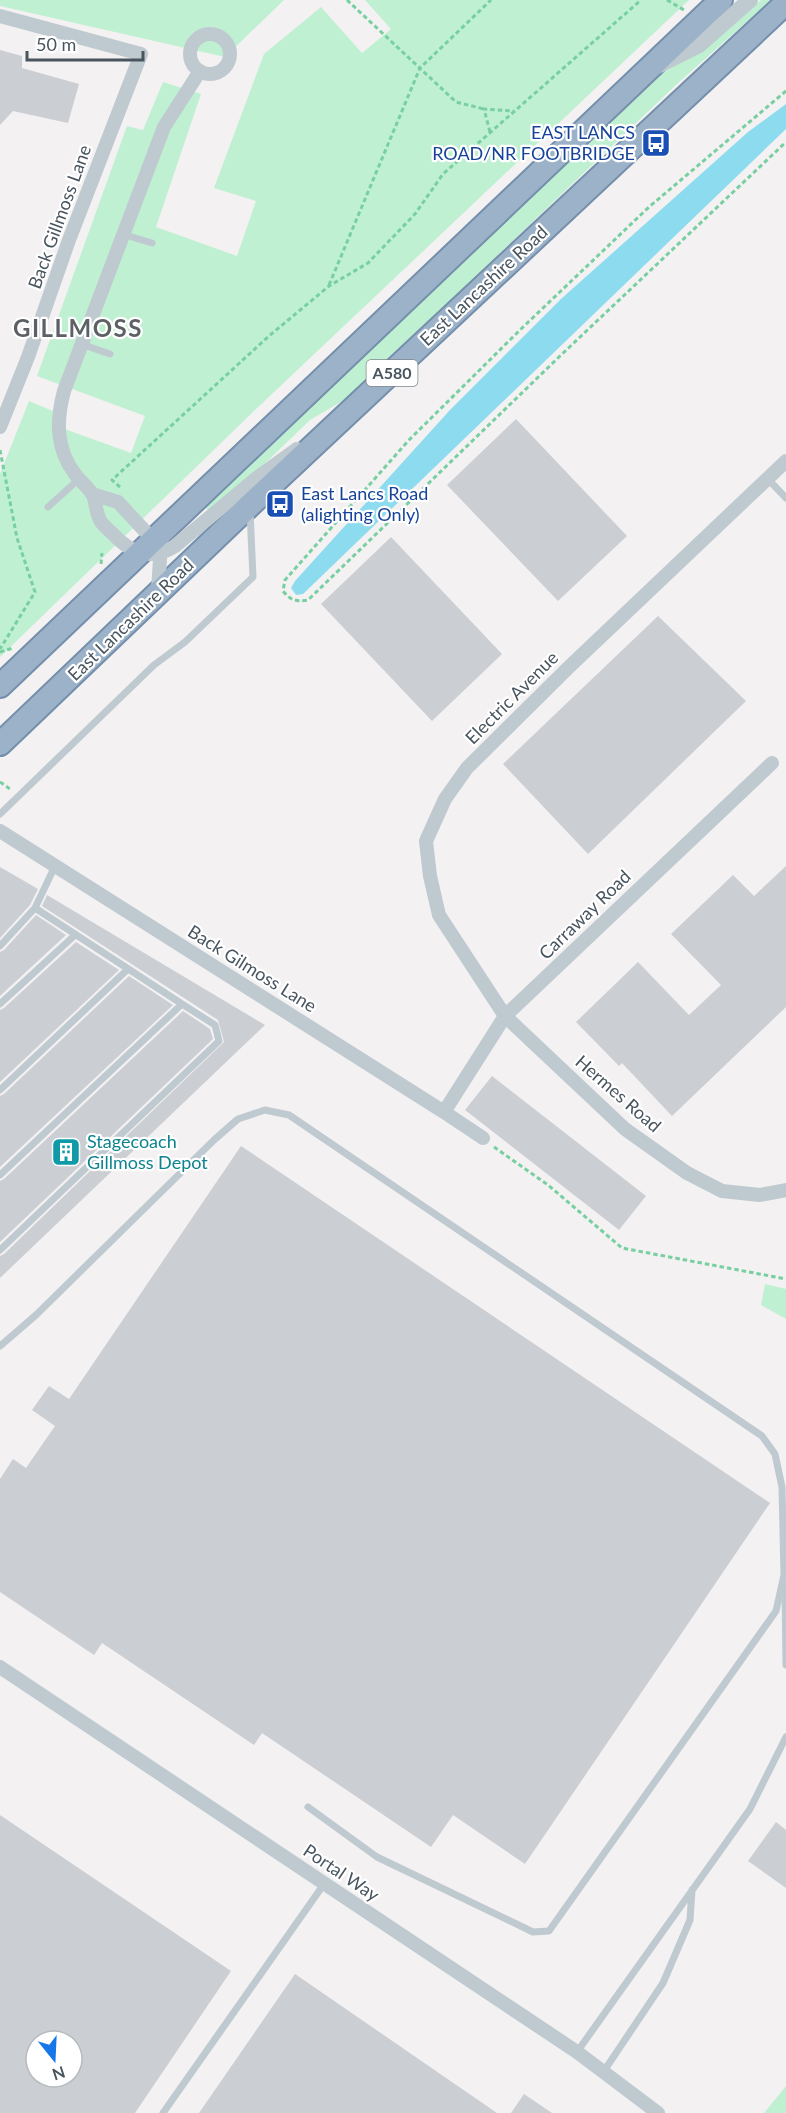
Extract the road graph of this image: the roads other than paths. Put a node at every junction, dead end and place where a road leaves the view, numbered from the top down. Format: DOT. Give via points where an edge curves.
graph roads {
  1 [pos="721,0"];
  2 [pos="750,0"];
  3 [pos="786,3"];
  4 [pos="0,16"];
  5 [pos="786,27"];
  6 [pos="758,30"];
  7 [pos="200,71"];
  8 [pos="645,72"];
  9 [pos="122,234"];
  10 [pos="152,243"];
  11 [pos="81,344"];
  12 [pos="110,354"];
  13 [pos="357,405"];
  14 [pos="0,427"];
  15 [pos="786,461"];
  16 [pos="768,478"];
  17 [pos="79,479"];
  18 [pos="92,494"];
  19 [pos="786,498"];
  20 [pos="249,506"];
  21 [pos="48,507"];
  22 [pos="151,549"];
  23 [pos="156,596"];
  24 [pos="0,687"];
  25 [pos="0,744"];
  26 [pos="772,763"];
  27 [pos="0,814"];
  28 [pos="0,831"];
  29 [pos="55,866"];
  30 [pos="35,908"];
  31 [pos="75,935"];
  32 [pos="0,946"];
  33 [pos="128,969"];
  34 [pos="0,1004"];
  35 [pos="182,1004"];
  36 [pos="505,1016"];
  37 [pos="0,1090"];
  38 [pos="444,1112"];
  39 [pos="483,1138"];
  40 [pos="0,1175"];
  41 [pos="786,1190"];
  42 [pos="0,1250"];
  43 [pos="0,1346"];
  44 [pos="784,1575"];
  45 [pos="786,1665"];
  46 [pos="0,1667"];
  47 [pos="786,1737"];
  48 [pos="308,1807"];
  49 [pos="324,1884"];
  50 [pos="692,1890"];
  51 [pos="577,2052"];
  52 [pos="604,2071"];
  53 [pos="163,2113"];
  54 [pos="658,2113"];
  1 -- 8 [label="highway, A580"];
  2 -- 8 [label="street" via="699,45"];
  3 -- 6 [label="highway, East Lancashire Road / A580"];
  4 -- 14 [label="street, Back Gillmoss Lane" via="141,54"];
  5 -- 6 [label="highway"];
  6 -- 13 [label="highway, East Lancashire Road / A580"];
  7 -- 9 [label="street" via="164,126"];
  8 -- 22 [label="highway, A580"];
  9 -- 10 [label="lane"];
  9 -- 11 [label="street"];
  11 -- 12 [label="lane"];
  11 -- 17 [label="street" via="58,420 61,448"];
  13 -- 20 [label="highway, East Lancashire Road / A580"];
  13 -- 22 [label="street" via="258,477 171,549"];
  15 -- 16 [label="street, Electric Avenue"];
  16 -- 19 [label="lane"];
  16 -- 36 [label="street, Electric Avenue" via="476,759 445,799 426,841 439,915"];
  17 -- 18 [label="street"];
  17 -- 21 [label="lane"];
  18 -- 22 [label="street" via="118,502"];
  18 -- 22 [label="street" via="101,521 125,547"];
  20 -- 23 [label="highway, East Lancashire Road / A580"];
  20 -- 27 [label="lane" via="253,577 185,642 154,665"];
  22 -- 23 [label="street" via="160,581"];
  22 -- 24 [label="highway, A580"];
  23 -- 25 [label="highway, East Lancashire Road / A580"];
  26 -- 36 [label="street, Carraway Road"];
  28 -- 29 [label="street, Back Gilmoss Lane"];
  29 -- 30 [label="lane"];
  29 -- 38 [label="street, Back Gilmoss Lane"];
  30 -- 31 [label="lane"];
  30 -- 32 [label="lane"];
  31 -- 33 [label="lane"];
  31 -- 34 [label="lane"];
  33 -- 35 [label="lane"];
  33 -- 37 [label="lane"];
  35 -- 40 [label="lane"];
  35 -- 42 [label="lane" via="215,1025 219,1041"];
  36 -- 38 [label="street, Carraway Road"];
  36 -- 41 [label="street, Hermes Road" via="625,1129 687,1173 722,1191 760,1196"];
  38 -- 39 [label="street, Back Gilmoss Lane"];
  43 -- 44 [label="lane" via="238,1119 265,1110 289,1115 762,1436 775,1454 782,1487"];
  44 -- 45 [label="lane"];
  44 -- 48 [label="lane" via="776,1611 549,1931 533,1932 377,1857"];
  46 -- 49 [label="street, Portal Way"];
  47 -- 50 [label="lane" via="750,1809"];
  49 -- 51 [label="street, Portal Way"];
  49 -- 53 [label="lane"];
  50 -- 51 [label="lane"];
  50 -- 52 [label="lane" via="690,1920 663,1983"];
  51 -- 52 [label="street, Portal Way"];
  52 -- 54 [label="street, Portal Way"];
}
